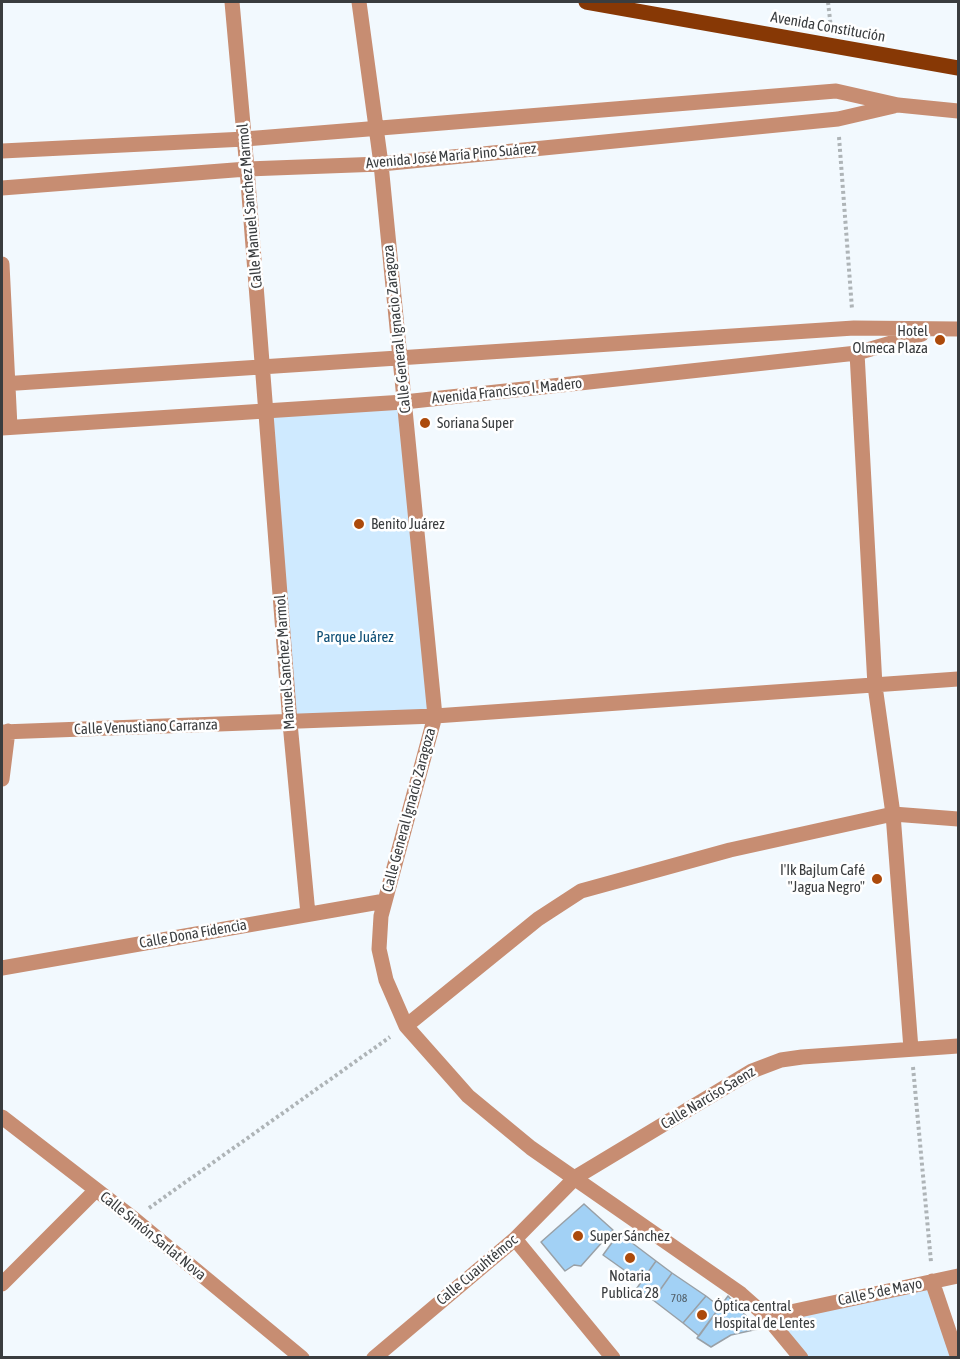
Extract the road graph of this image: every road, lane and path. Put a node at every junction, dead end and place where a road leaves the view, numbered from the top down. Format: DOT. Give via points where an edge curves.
graph roads {
  1 [pos="232,2"];
  2 [pos="359,2"];
  3 [pos="586,2"];
  4 [pos="958,68"];
  5 [pos="898,105"];
  6 [pos="958,111"];
  7 [pos="838,119"];
  8 [pos="375,128"];
  9 [pos="244,139"];
  10 [pos="2,151"];
  11 [pos="381,164"];
  12 [pos="248,169"];
  13 [pos="2,188"];
  14 [pos="2,264"];
  15 [pos="854,328"];
  16 [pos="958,329"];
  17 [pos="936,330"];
  18 [pos="857,353"];
  19 [pos="399,358"];
  20 [pos="263,368"];
  21 [pos="5,384"];
  22 [pos="404,402"];
  23 [pos="266,410"];
  24 [pos="6,427"];
  25 [pos="958,680"];
  26 [pos="875,686"];
  27 [pos="435,716"];
  28 [pos="290,723"];
  29 [pos="5,731"];
  30 [pos="2,779"];
  31 [pos="893,814"];
  32 [pos="958,819"];
  33 [pos="385,901"];
  34 [pos="308,914"];
  35 [pos="2,968"];
  36 [pos="406,1026"];
  37 [pos="958,1046"];
  38 [pos="911,1049"];
  39 [pos="2,1117"];
  40 [pos="576,1177"];
  41 [pos="96,1190"];
  42 [pos="134,1219"];
  43 [pos="515,1239"];
  44 [pos="958,1276"];
  45 [pos="932,1281"];
  46 [pos="2,1284"];
  47 [pos="767,1317"];
  48 [pos="787,1339"];
  49 [pos="302,1358"];
  50 [pos="374,1358"];
  51 [pos="613,1358"];
  52 [pos="792,1358"];
  53 [pos="801,1358"];
  54 [pos="958,1358"];
  1 -- 9 [label="street, Calle Manuel Sanchez Marmol"];
  2 -- 8 [label="street, Calle General Ignacio Zaragoza"];
  3 -- 4 [label="main road, Avenida Constitución"];
  5 -- 6 [label="street, Avenida José María Pino Suárez"];
  5 -- 7 [label="street, Avenida José María Pino Suárez"];
  5 -- 8 [label="street, Avenida José María Pino Suárez" via="836,91"];
  7 -- 11 [label="street, Avenida José María Pino Suárez"];
  7 -- 15 [label="path"];
  8 -- 9 [label="street, Avenida José María Pino Suárez"];
  8 -- 11 [label="street, Calle General Ignacio Zaragoza"];
  9 -- 10 [label="street, Avenida José María Pino Suárez"];
  9 -- 12 [label="street, Calle Manuel Sanchez Marmol"];
  11 -- 12 [label="street, Avenida José María Pino Suárez"];
  11 -- 19 [label="street, Calle General Ignacio Zaragoza"];
  12 -- 13 [label="street, Avenida José María Pino Suárez"];
  12 -- 20 [label="street, Calle Manuel Sanchez Marmol"];
  14 -- 21 [label="street"];
  15 -- 17 [label="street, Avenida Francisco I. Madero"];
  15 -- 19 [label="street, Avenida Francisco I. Madero"];
  16 -- 17 [label="street, Avenida Francisco I. Madero"];
  17 -- 18 [label="street, Avenida Francisco I. Madero"];
  18 -- 22 [label="street, Avenida Francisco I. Madero"];
  18 -- 26 [label="street"];
  19 -- 20 [label="street, Avenida Francisco I. Madero"];
  19 -- 22 [label="street, Calle General Ignacio Zaragoza"];
  20 -- 21 [label="street, Avenida Francisco I. Madero"];
  20 -- 23 [label="street, Calle Manuel Sanchez Marmol"];
  21 -- 24 [label="street"];
  22 -- 23 [label="street, Avenida Francisco I. Madero"];
  22 -- 27 [label="street, Calle General Ignacio Zaragoza"];
  23 -- 24 [label="street, Avenida Francisco I. Madero"];
  23 -- 28 [label="street, Manuel Sanchez Marmol"];
  25 -- 26 [label="street"];
  26 -- 27 [label="street"];
  26 -- 31 [label="street"];
  27 -- 28 [label="street, Calle Venustiano Carranza"];
  27 -- 33 [label="street, Calle General Ignacio Zaragoza"];
  28 -- 29 [label="street, Calle Venustiano Carranza"];
  28 -- 34 [label="street, Manuel Sanchez Marmol"];
  29 -- 30 [label="street"];
  31 -- 32 [label="street"];
  31 -- 36 [label="street" via="730,850 581,891 538,920"];
  31 -- 38 [label="street"];
  33 -- 34 [label="street, Calle Dona Fidencia"];
  33 -- 36 [label="street, Calle General Ignacio Zaragoza" via="379,932 381,966"];
  34 -- 35 [label="street, Calle Dona Fidencia"];
  36 -- 40 [label="street, Calle General Ignacio Zaragoza" via="490,1116"];
  36 -- 42 [label="path"];
  37 -- 38 [label="street, Calle Narciso Saenz"];
  38 -- 40 [label="street, Calle Narciso Saenz" via="802,1057 766,1064"];
  38 -- 45 [label="path"];
  39 -- 41 [label="street, Calle Simón Sarlat Nova"];
  40 -- 43 [label="street, Calle Cuauhtémoc"];
  40 -- 47 [label="street, Calle General Ignacio Zaragoza" via="741,1294"];
  41 -- 42 [label="street, Calle Simón Sarlat Nova"];
  41 -- 46 [label="street"];
  42 -- 49 [label="street, Calle Simón Sarlat Nova"];
  43 -- 50 [label="street, Calle Cuauhtémoc"];
  43 -- 51 [label="street"];
  44 -- 45 [label="street, Calle 5 de Mayo"];
  45 -- 47 [label="street, Calle 5 de Mayo"];
  45 -- 54 [label="street"];
  47 -- 48 [label="street, Calle General Ignacio Zaragoza"];
  48 -- 52 [label="street"];
  48 -- 53 [label="street, Calle General Ignacio Zaragoza"];
}
